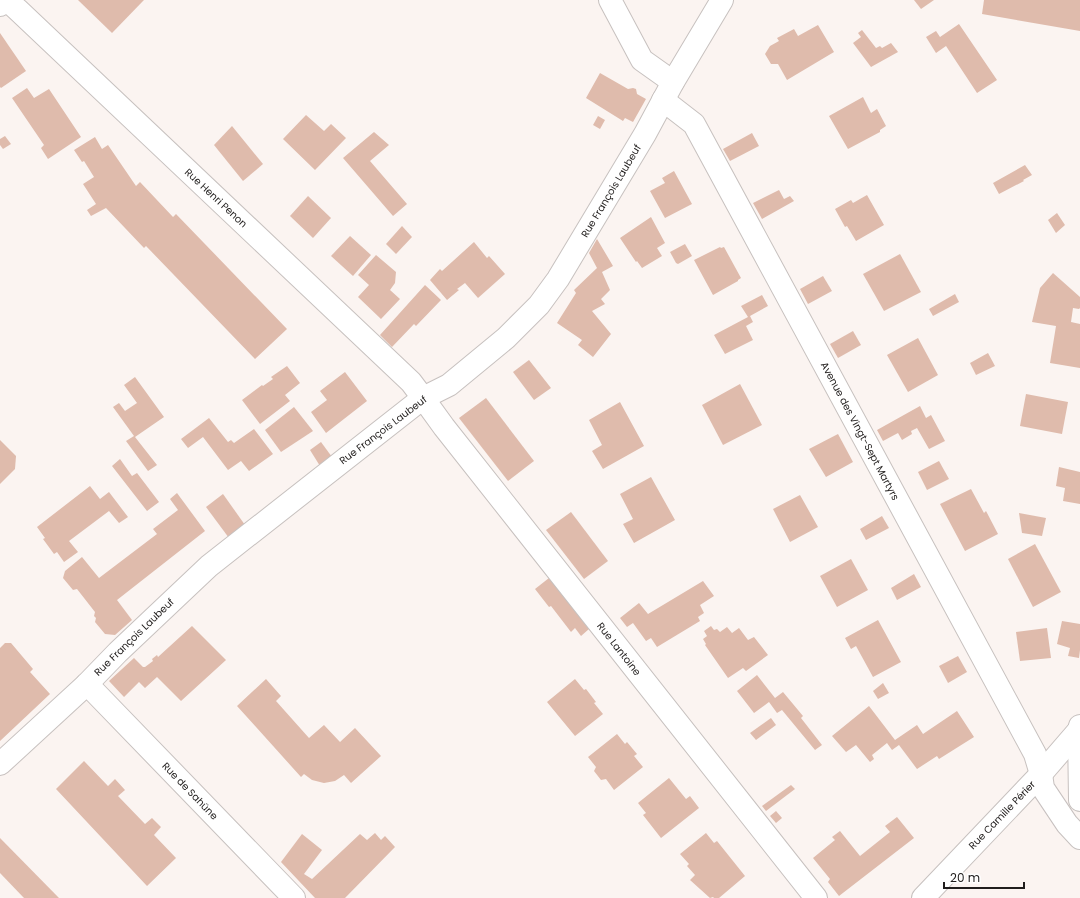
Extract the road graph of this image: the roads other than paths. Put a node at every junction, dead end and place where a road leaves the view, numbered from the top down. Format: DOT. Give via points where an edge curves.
graph roads {
  1 [pos="7,0"];
  2 [pos="610,0"];
  3 [pos="722,0"];
  4 [pos="0,5"];
  5 [pos="668,91"];
  6 [pos="424,398"];
  7 [pos="86,684"];
  8 [pos="1080,729"];
  9 [pos="0,764"];
  10 [pos="1041,774"];
  11 [pos="1080,800"];
  12 [pos="1080,838"];
  13 [pos="294,898"];
  14 [pos="816,898"];
  15 [pos="923,898"];
  1 -- 4 [label="street"];
  1 -- 6 [label="street, Rue Henri Penon" via="411,382"];
  2 -- 5 [label="street, Avenue des Vingt-Sept Martyrs" via="642,60"];
  3 -- 5 [label="street, Rue François Laubeuf"];
  5 -- 6 [label="street, Rue François Laubeuf" via="592,223 539,305 506,338 449,386"];
  5 -- 10 [label="street, Avenue des Vingt-Sept Martyrs" via="694,124 1035,754"];
  6 -- 7 [label="street, Rue François Laubeuf" via="209,566"];
  6 -- 14 [label="street, Rue Lantoine" via="444,428"];
  7 -- 9 [label="street, Rue François Laubeuf"];
  7 -- 13 [label="street, Rue de Sahüne"];
  8 -- 10 [label="street, Rue Camille Périer"];
  8 -- 11 [label="street"];
  10 -- 12 [label="street, Avenue des Vingt-Sept Martyrs" via="1044,788 1067,824"];
  10 -- 15 [label="street, Rue Camille Périer"];
}
